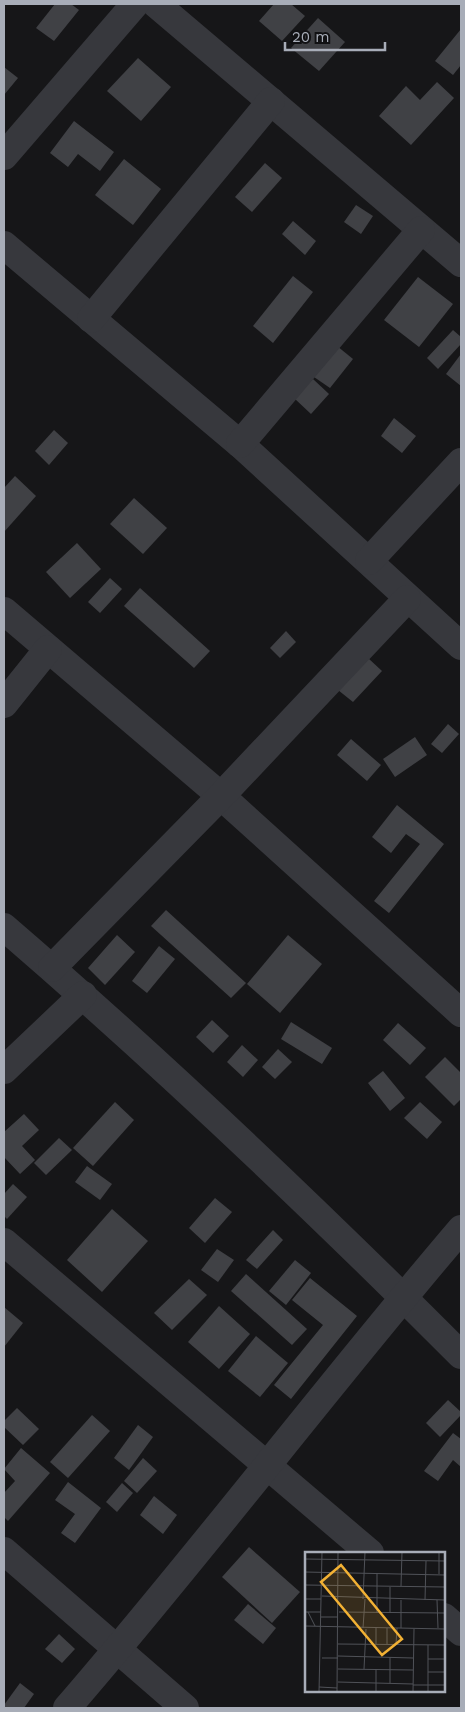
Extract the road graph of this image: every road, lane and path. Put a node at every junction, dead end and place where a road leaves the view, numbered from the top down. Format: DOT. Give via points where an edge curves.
graph roads {
  1 [pos="135,4"];
  2 [pos="156,4"];
  3 [pos="271,101"];
  4 [pos="4,156"];
  5 [pos="421,230"];
  6 [pos="4,245"];
  7 [pos="458,254"];
  8 [pos="91,319"];
  9 [pos="240,444"];
  10 [pos="461,462"];
  11 [pos="369,561"];
  12 [pos="407,599"];
  13 [pos="4,611"];
  14 [pos="461,646"];
  15 [pos="48,649"];
  16 [pos="4,704"];
  17 [pos="221,796"];
  18 [pos="4,927"];
  19 [pos="52,968"];
  20 [pos="83,995"];
  21 [pos="461,1013"];
  22 [pos="4,1070"];
  23 [pos="461,1229"];
  24 [pos="4,1242"];
  25 [pos="403,1297"];
  26 [pos="461,1355"];
  27 [pos="268,1465"];
  28 [pos="4,1551"];
  29 [pos="369,1552"];
  30 [pos="445,1618"];
  31 [pos="461,1632"];
  32 [pos="117,1649"];
  33 [pos="67,1708"];
  34 [pos="185,1708"];
  1 -- 4 [label="street"];
  2 -- 3 [label="street"];
  3 -- 5 [label="street"];
  3 -- 8 [label="street"];
  5 -- 7 [label="street"];
  5 -- 9 [label="street"];
  6 -- 8 [label="street"];
  8 -- 9 [label="street"];
  9 -- 11 [label="street"];
  10 -- 11 [label="street"];
  11 -- 12 [label="street"];
  12 -- 14 [label="street"];
  12 -- 17 [label="street"];
  13 -- 15 [label="street"];
  15 -- 16 [label="street"];
  15 -- 17 [label="street"];
  17 -- 19 [label="street"];
  17 -- 21 [label="street"];
  18 -- 19 [label="street"];
  19 -- 20 [label="street"];
  20 -- 22 [label="street"];
  20 -- 25 [label="street" via="350,1243"];
  23 -- 25 [label="street"];
  24 -- 27 [label="street"];
  25 -- 26 [label="street"];
  25 -- 27 [label="street"];
  27 -- 29 [label="street"];
  27 -- 32 [label="street"];
  28 -- 32 [label="street"];
  30 -- 31 [label="street"];
  32 -- 33 [label="street"];
  32 -- 34 [label="street"];
}
